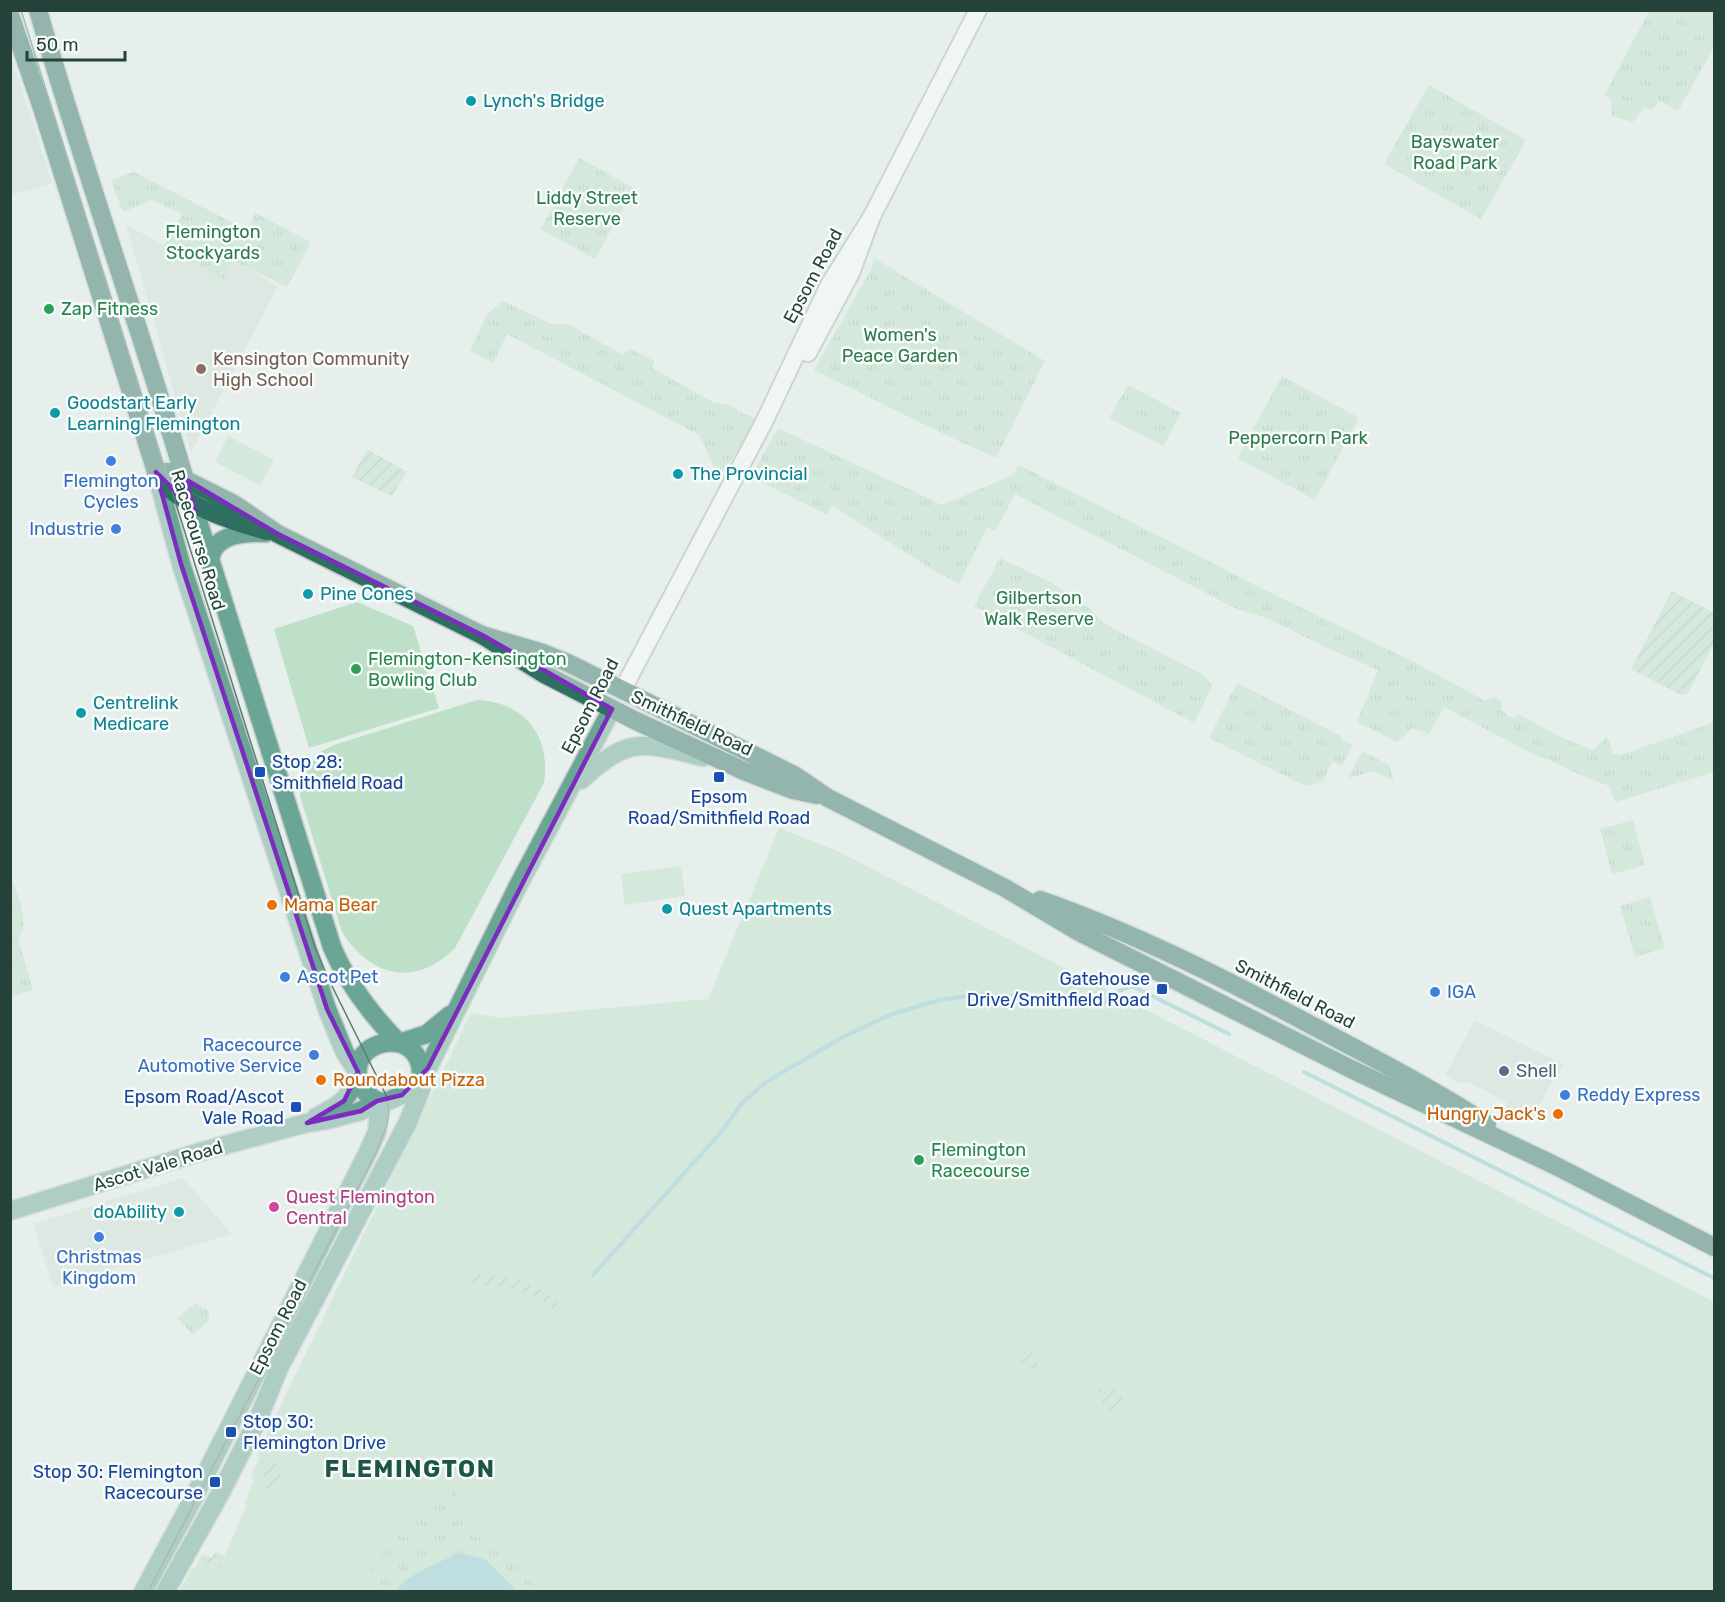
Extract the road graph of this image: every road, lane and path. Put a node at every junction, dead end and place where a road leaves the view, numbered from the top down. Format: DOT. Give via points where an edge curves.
graph roads {
  1 [pos="38,10"];
  2 [pos="978,10"];
  3 [pos="10,15"];
  4 [pos="107,236"];
  5 [pos="86,248"];
  6 [pos="156,472"];
  7 [pos="185,479"];
  8 [pos="192,502"];
  9 [pos="275,533"];
  10 [pos="210,561"];
  11 [pos="482,635"];
  12 [pos="623,689"];
  13 [pos="612,709"];
  14 [pos="750,752"];
  15 [pos="722,762"];
  16 [pos="277,774"];
  17 [pos="769,780"];
  18 [pos="252,782"];
  19 [pos="569,791"];
  20 [pos="828,798"];
  21 [pos="1005,888"];
  22 [pos="455,1010"];
  23 [pos="1284,1011"];
  24 [pos="1264,1025"];
  25 [pos="1292,1040"];
  26 [pos="398,1042"];
  27 [pos="357,1072"];
  28 [pos="421,1078"];
  29 [pos="378,1101"];
  30 [pos="306,1123"];
  31 [pos="1552,1164"];
  32 [pos="10,1211"];
  33 [pos="1714,1247"];
  34 [pos="142,1592"];
  35 [pos="165,1592"];
  1 -- 4 [label="highway, Racecourse Road"];
  2 -- 12 [label="street, Epsom Road" via="872,216 842,293 765,422"];
  3 -- 5 [label="highway, Racecourse Road"];
  4 -- 5 [label="highway"];
  4 -- 7 [label="highway, Racecourse Road"];
  5 -- 6 [label="highway, Racecourse Road"];
  6 -- 7 [label="highway, Smithfield Road"];
  6 -- 8 [label="highway, Smithfield Road" via="167,488"];
  6 -- 18 [label="main road, Racecourse Road" via="181,564"];
  7 -- 8 [label="highway, Racecourse Road"];
  7 -- 9 [label="highway, Smithfield Road" via="241,508"];
  8 -- 9 [label="highway, Smithfield Road" via="237,523"];
  8 -- 10 [label="main road, Racecourse Road"];
  9 -- 10 [label="main road" via="228,537 214,549"];
  9 -- 11 [label="highway, Smithfield Road"];
  10 -- 16 [label="main road, Racecourse Road"];
  11 -- 12 [label="highway, Smithfield Road" via="549,656"];
  11 -- 13 [label="highway, Smithfield Road" via="544,674"];
  12 -- 13 [label="highway, Epsom Road"];
  12 -- 14 [label="highway, Smithfield Road"];
  13 -- 15 [label="highway, Smithfield Road"];
  13 -- 19 [label="main road, Epsom Road"];
  14 -- 17 [label="highway"];
  14 -- 20 [label="highway, Smithfield Road"];
  15 -- 17 [label="highway, Smithfield Road"];
  15 -- 19 [label="main road" via="665,748 631,747 606,759"];
  16 -- 18 [label="main road"];
  16 -- 26 [label="main road, Racecourse Road" via="338,961 369,1011"];
  17 -- 20 [label="highway, Smithfield Road"];
  18 -- 27 [label="main road, Racecourse Road" via="327,1009"];
  19 -- 22 [label="main road, Epsom Road"];
  20 -- 21 [label="highway, Smithfield Road"];
  21 -- 23 [label="highway, Smithfield Road" via="1085,916"];
  21 -- 24 [label="highway, Smithfield Road" via="1079,932"];
  22 -- 26 [label="main road, Epsom Road" via="433,1031"];
  22 -- 28 [label="main road, Epsom Road"];
  23 -- 24 [label="highway"];
  23 -- 25 [label="highway"];
  23 -- 31 [label="highway, Smithfield Road" via="1436,1091"];
  24 -- 25 [label="highway, Smithfield Road"];
  25 -- 31 [label="highway, Smithfield Road"];
  26 -- 27 [label="main road" via="370,1049 361,1058"];
  26 -- 28 [label="main road" via="417,1056"];
  27 -- 29 [label="main road" via="362,1088"];
  27 -- 30 [label="main road, Ascot Vale Road" via="344,1101"];
  28 -- 29 [label="main road" via="400,1097"];
  28 -- 35 [label="main road, Epsom Road" via="420,1092 407,1124 279,1368 220,1494"];
  29 -- 30 [label="main road, Ascot Vale Road" via="361,1112"];
  29 -- 34 [label="main road, Epsom Road" via="377,1132 193,1499"];
  30 -- 32 [label="main road, Ascot Vale Road"];
  31 -- 33 [label="highway, Smithfield Road"];
}
